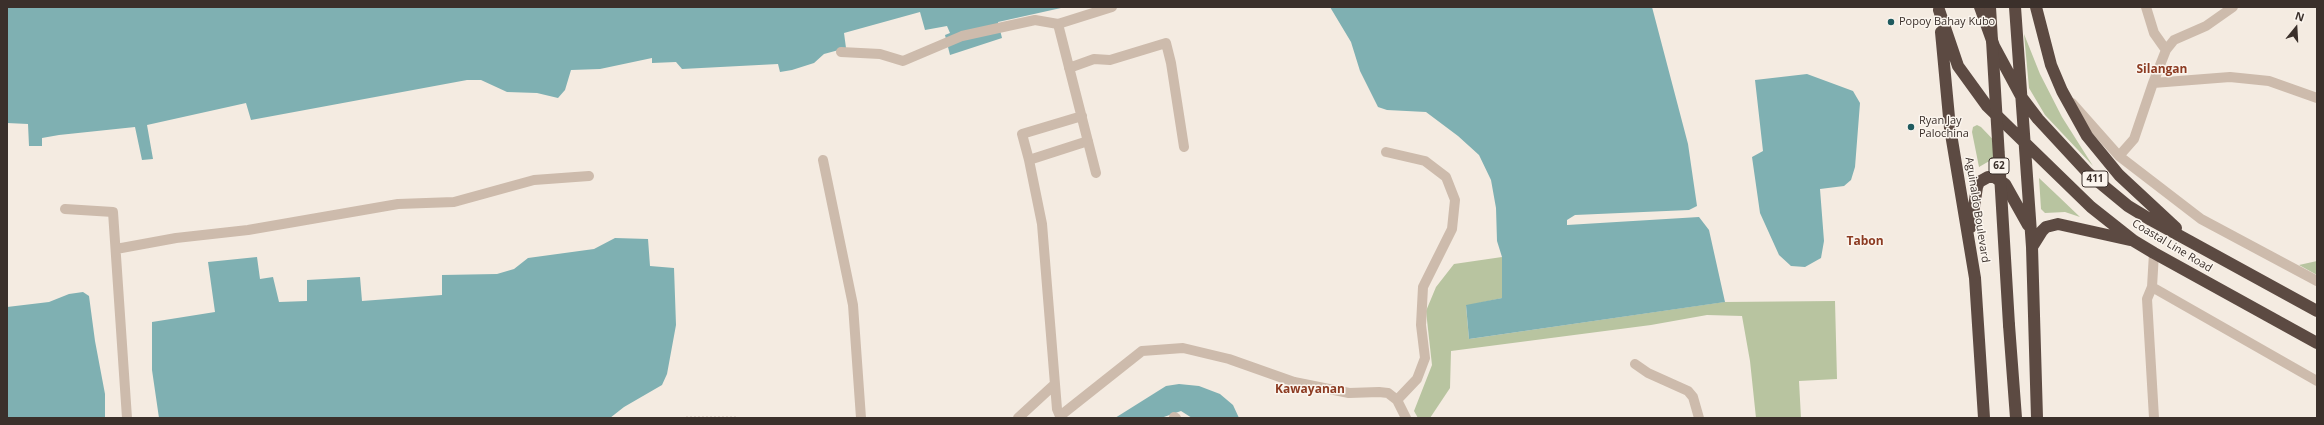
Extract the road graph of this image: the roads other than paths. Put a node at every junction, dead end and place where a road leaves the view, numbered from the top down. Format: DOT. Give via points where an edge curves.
graph roads {
  1 [pos="1112,7"];
  2 [pos="1980,7"];
  3 [pos="1990,7"];
  4 [pos="2015,7"];
  5 [pos="2036,7"];
  6 [pos="2146,7"];
  7 [pos="2233,7"];
  8 [pos="1939,9"];
  9 [pos="1058,24"];
  10 [pos="2166,50"];
  11 [pos="841,52"];
  12 [pos="1069,68"];
  13 [pos="2153,83"];
  14 [pos="2062,91"];
  15 [pos="2022,98"];
  16 [pos="2317,98"];
  17 [pos="1082,116"];
  18 [pos="1088,141"];
  19 [pos="2023,143"];
  20 [pos="1184,147"];
  21 [pos="1386,152"];
  22 [pos="2119,156"];
  23 [pos="823,160"];
  24 [pos="1029,160"];
  25 [pos="1096,173"];
  26 [pos="589,176"];
  27 [pos="65,209"];
  28 [pos="2030,229"];
  29 [pos="1969,236"];
  30 [pos="2187,239"];
  31 [pos="2134,241"];
  32 [pos="2032,247"];
  33 [pos="116,249"];
  34 [pos="2154,253"];
  35 [pos="2317,281"];
  36 [pos="2152,287"];
  37 [pos="2317,312"];
  38 [pos="2317,343"];
  39 [pos="1635,364"];
  40 [pos="2317,381"];
  41 [pos="1055,384"];
  42 [pos="1397,400"];
  43 [pos="127,418"];
  44 [pos="861,418"];
  45 [pos="1018,418"];
  46 [pos="1406,418"];
  47 [pos="1699,418"];
  48 [pos="1984,418"];
  49 [pos="2016,418"];
  50 [pos="2037,418"];
  51 [pos="2154,418"];
  1 -- 9 [label="street"];
  2 -- 15 [label="highway, Coastal Line Road" via="1994,46"];
  3 -- 49 [label="highway, 62, bridge"];
  4 -- 15 [label="highway, 62"];
  5 -- 14 [label="highway" via="2042,36"];
  6 -- 10 [label="street" via="2154,32"];
  7 -- 10 [label="street" via="2206,26 2174,40"];
  8 -- 19 [label="highway, Coastal Line Road / 411" via="1952,52 1965,77 1987,106"];
  8 -- 29 [label="highway, Aguinaldo Boulevard" via="1949,121"];
  9 -- 11 [label="street" via="1035,20 962,36 903,61 880,54"];
  9 -- 12 [label="street"];
  10 -- 13 [label="street"];
  12 -- 17 [label="street"];
  12 -- 20 [label="street" via="1094,59 1110,60 1166,43"];
  13 -- 16 [label="street" via="2230,77 2269,81"];
  13 -- 22 [label="street" via="2134,139"];
  14 -- 22 [label="street"];
  14 -- 30 [label="highway" via="2086,136 2119,175"];
  15 -- 19 [label="highway, 62"];
  15 -- 30 [label="highway, Coastal Line Road / 411" via="2063,147 2109,191 2150,220"];
  17 -- 18 [label="street"];
  17 -- 24 [label="street" via="1022,134"];
  18 -- 24 [label="street"];
  18 -- 25 [label="street"];
  19 -- 28 [label="highway, 62"];
  19 -- 31 [label="highway, Coastal Line Road / 411" via="2091,207"];
  21 -- 42 [label="street" via="1424,161 1446,177 1456,200 1452,229 1423,287 1421,324 1426,358 1417,379"];
  22 -- 35 [label="street" via="2201,219"];
  23 -- 44 [label="street" via="853,305"];
  24 -- 41 [label="street" via="1042,224"];
  26 -- 33 [label="street" via="534,180 454,202 398,204 248,230 176,238"];
  27 -- 33 [label="street" via="113,212"];
  28 -- 29 [label="highway" via="2005,184 1994,177 1988,177 1979,182 1977,187"];
  28 -- 32 [label="highway, 62"];
  29 -- 48 [label="highway, Aguinaldo Boulevard" via="1975,278"];
  30 -- 37 [label="highway, Coastal Line Road / 411"];
  31 -- 32 [label="highway" via="2058,224 2046,227"];
  31 -- 34 [label="highway, Coastal Line Road / 411"];
  32 -- 50 [label="highway, 62"];
  33 -- 43 [label="street"];
  34 -- 36 [label="street"];
  34 -- 38 [label="highway, Coastal Line Road / 411"];
  36 -- 40 [label="street"];
  36 -- 51 [label="street" via="2147,299"];
  39 -- 47 [label="street" via="1648,373 1688,391 1693,397"];
  41 -- 42 [label="street" via="1060,416 1142,351 1183,348 1229,359 1294,382 1348,393 1379,392"];
  41 -- 45 [label="street"];
  42 -- 46 [label="street"];
}
